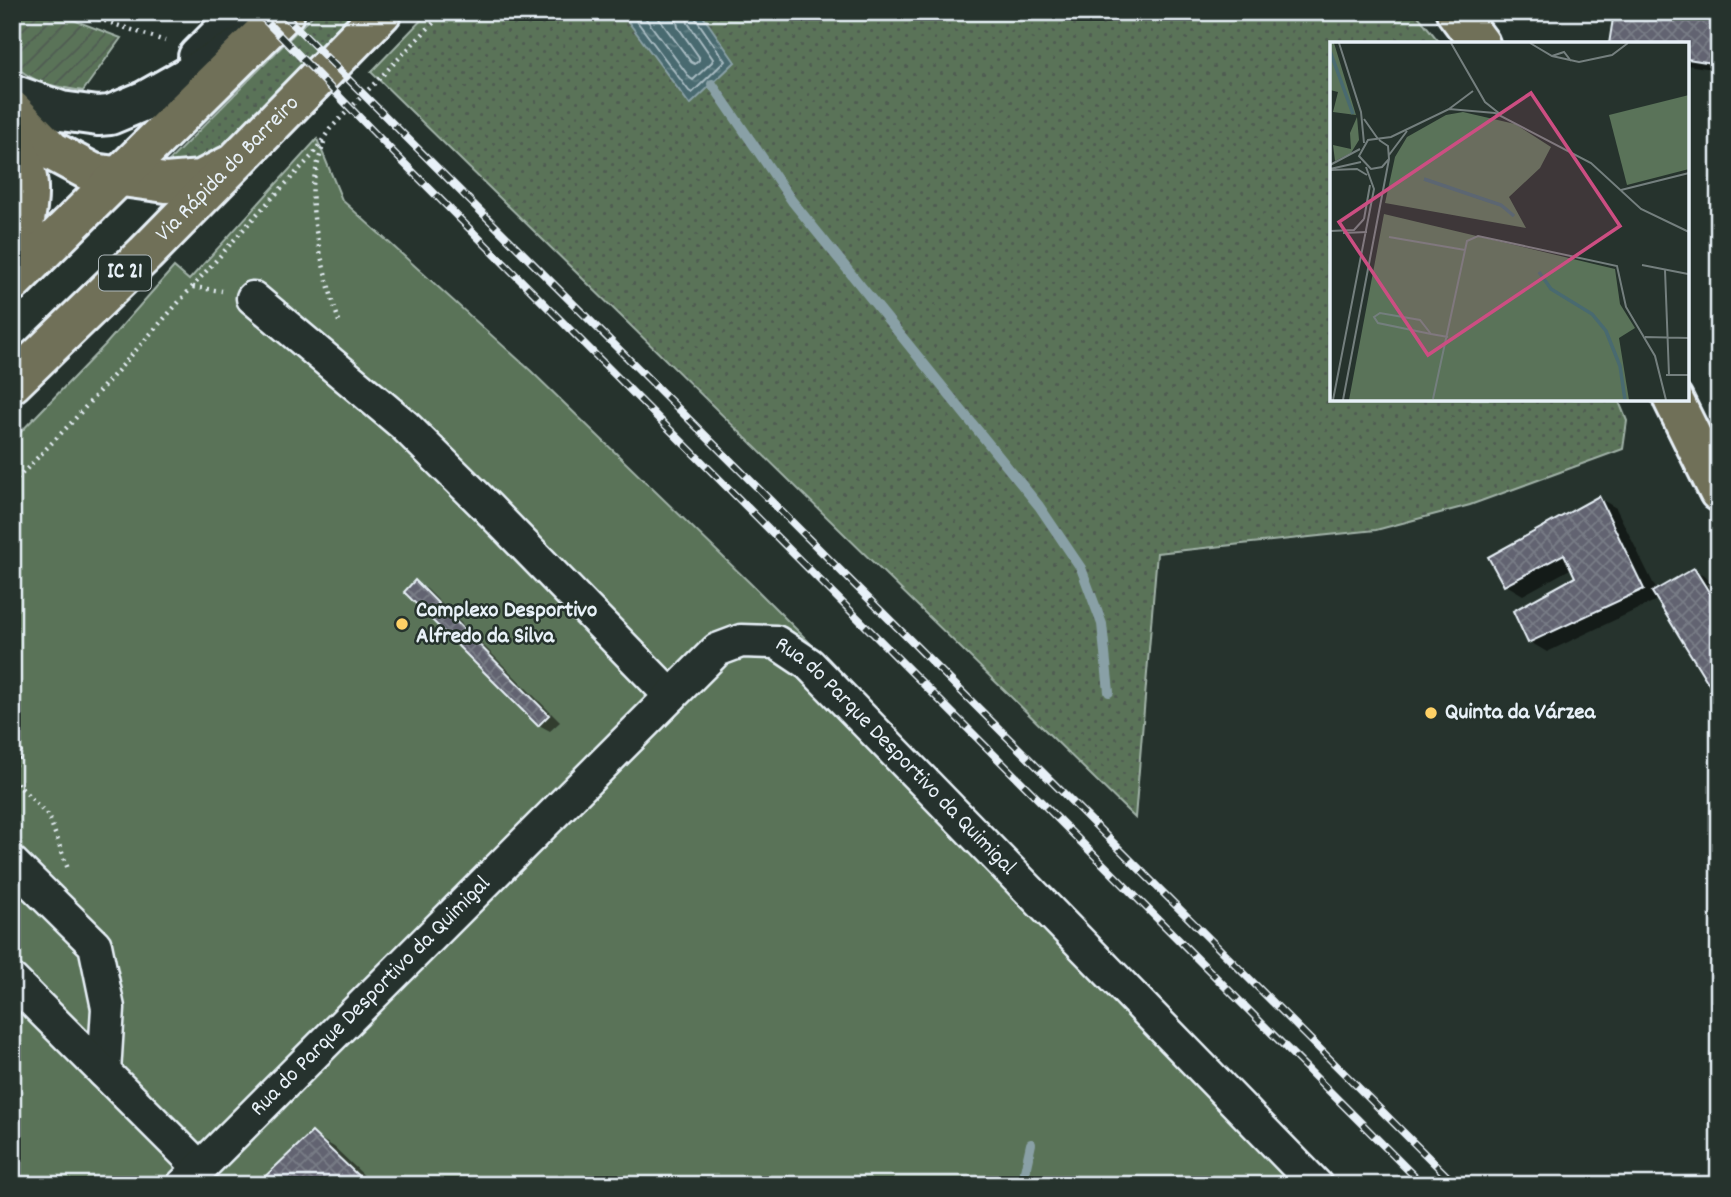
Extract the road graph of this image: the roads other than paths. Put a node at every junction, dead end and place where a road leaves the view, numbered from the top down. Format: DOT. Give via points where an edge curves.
graph roads {
  1 [pos="382,12"];
  2 [pos="263,20"];
  3 [pos="12,94"];
  4 [pos="12,110"];
  5 [pos="12,136"];
  6 [pos="237,161"];
  7 [pos="120,176"];
  8 [pos="12,262"];
  9 [pos="12,282"];
  10 [pos="253,298"];
  11 [pos="12,383"];
  12 [pos="1675,401"];
  13 [pos="1719,492"];
  14 [pos="671,696"];
  15 [pos="12,863"];
  16 [pos="12,980"];
  17 [pos="104,1072"];
  18 [pos="191,1176"];
  19 [pos="1316,1185"];
  1 -- 6 [label="main road, Via Rápida do Barreiro / IC 21"];
  2 -- 3 [label="street" via="170,86 110,115 61,111"];
  2 -- 7 [label="main road"];
  4 -- 7 [label="main road" via="52,150 93,173"];
  5 -- 8 [label="main road" via="29,187 18,253"];
  6 -- 7 [label="main road" via="201,180 166,183"];
  6 -- 11 [label="main road, Via Rápida do Barreiro / IC 21"];
  7 -- 9 [label="main road"];
  10 -- 14 [label="street" via="404,425"];
  12 -- 13 [label="main road"];
  14 -- 18 [label="street, Rua do Parque Desportivo da Quimigal"];
  14 -- 19 [label="street, Rua do Parque Desportivo da Quimigal" via="717,650 741,642 776,642 809,664"];
  15 -- 17 [label="street" via="95,945 108,1008"];
  16 -- 17 [label="street"];
  17 -- 18 [label="street"];
}
